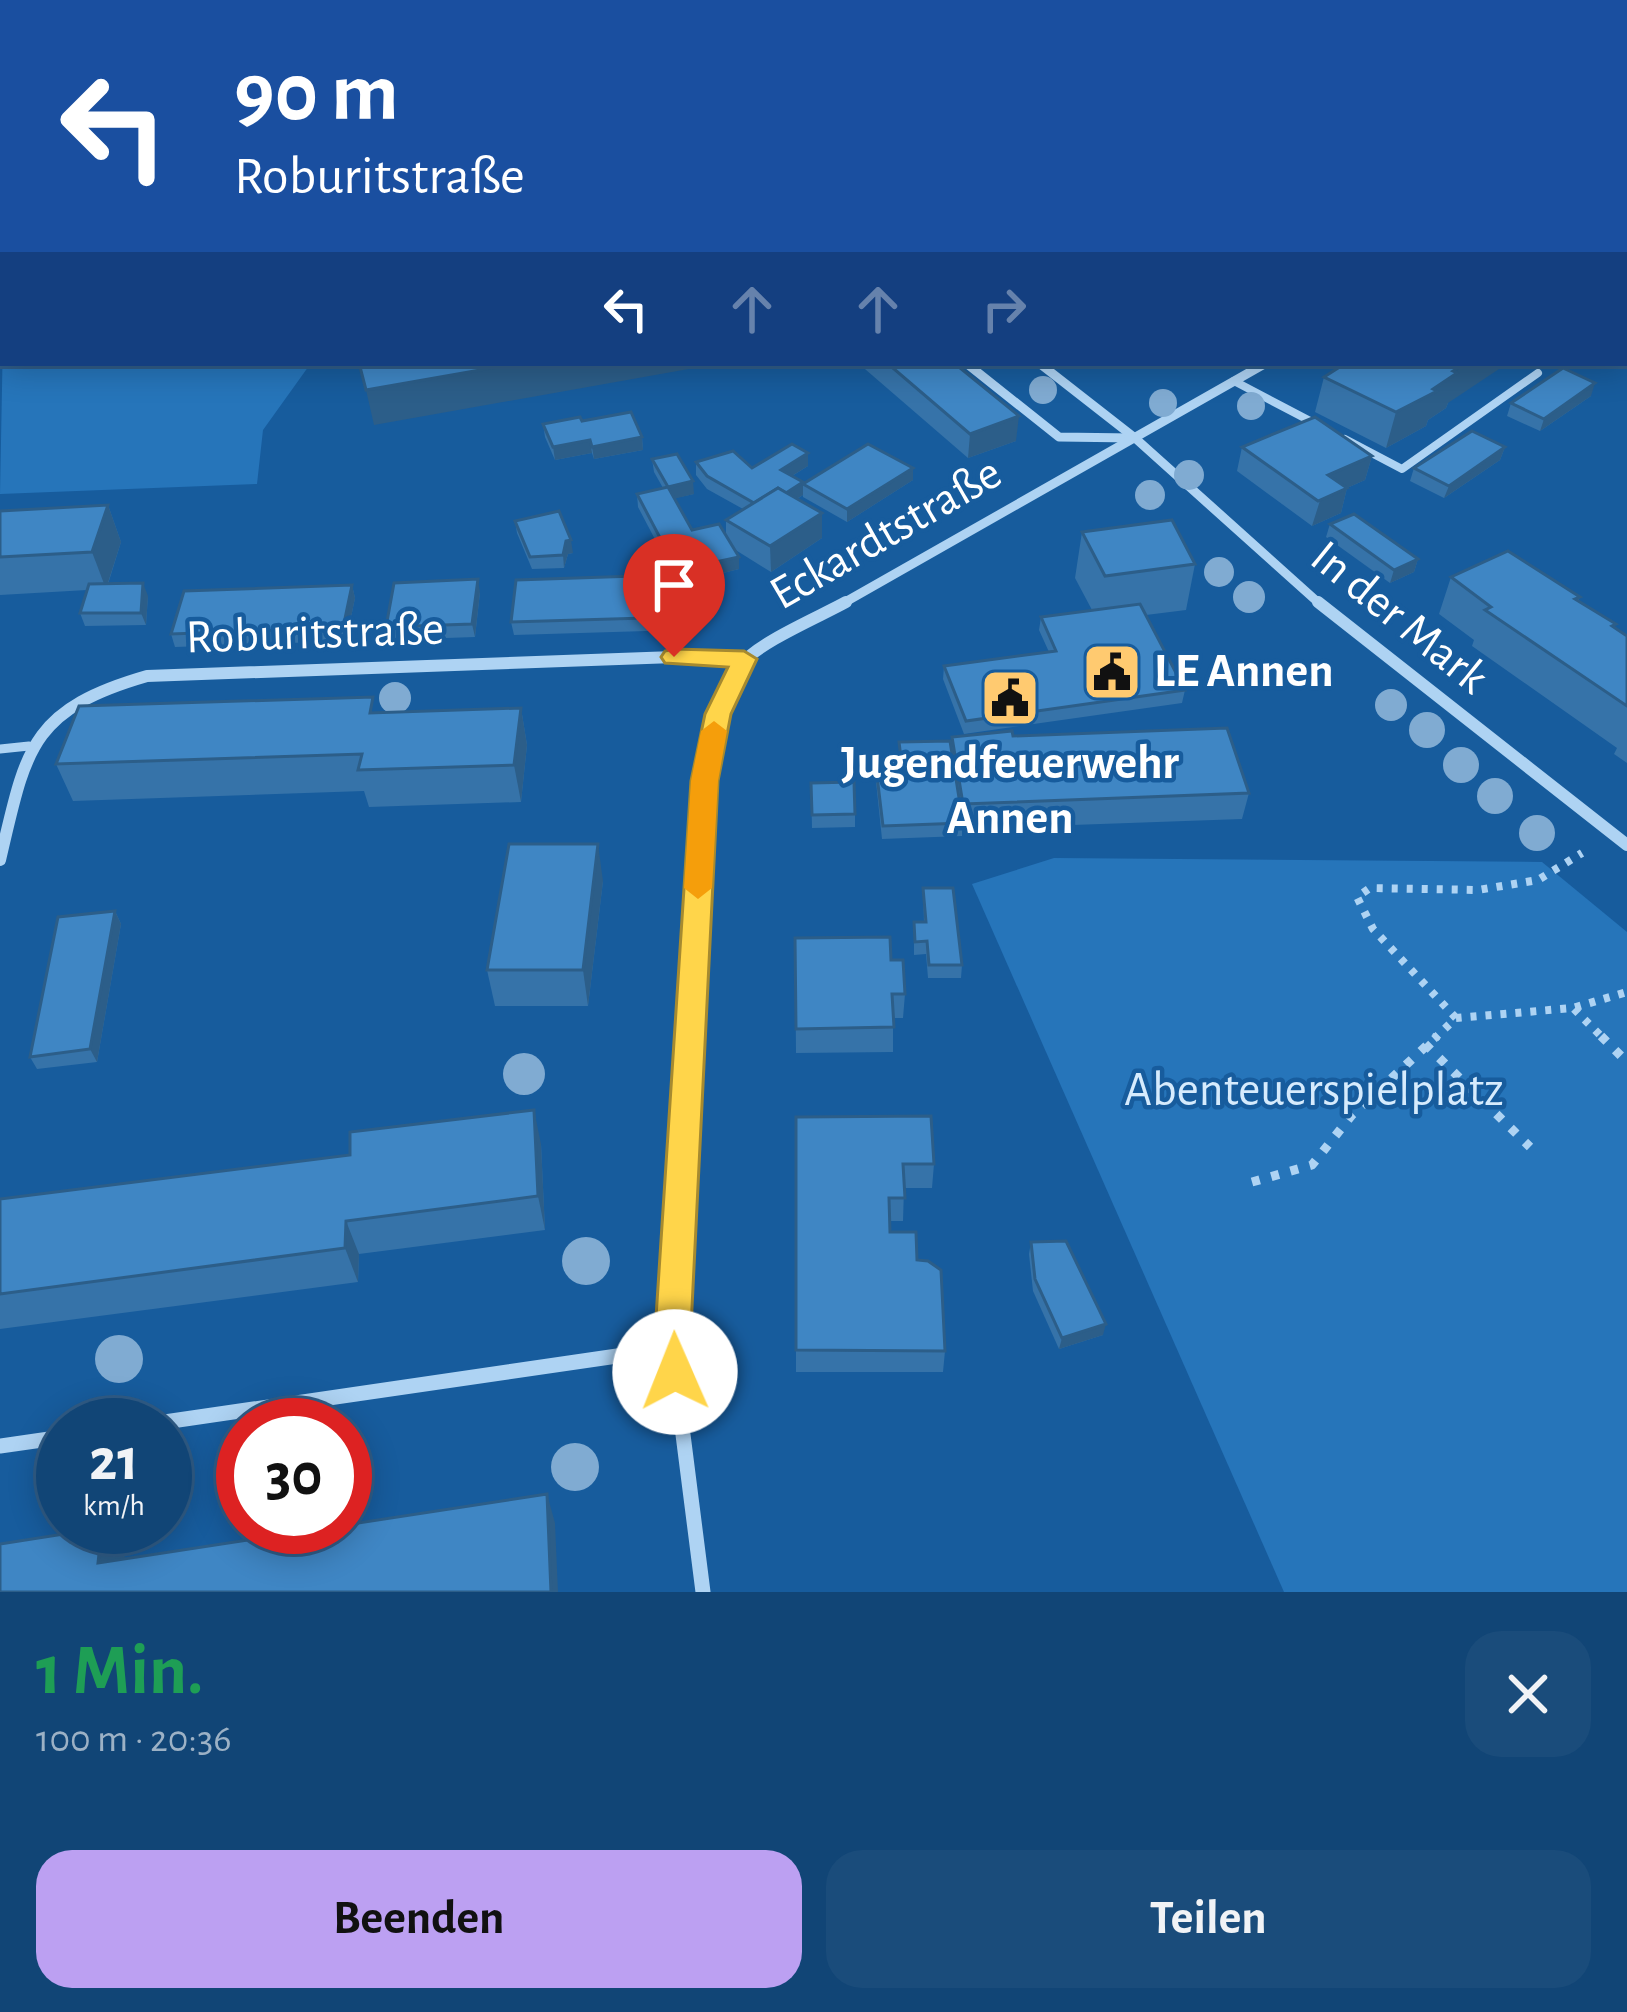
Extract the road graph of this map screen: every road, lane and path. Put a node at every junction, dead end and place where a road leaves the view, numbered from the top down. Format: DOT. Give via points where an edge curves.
graph roads {
  1 [pos="970,366"];
  2 [pos="1043,366"];
  3 [pos="1261,366"];
  4 [pos="1538,373"];
  5 [pos="1234,381"];
  6 [pos="1318,425"];
  7 [pos="1339,436"];
  8 [pos="1135,438"];
  9 [pos="744,659"];
  10 [pos="28,746"];
  11 [pos="0,748"];
  12 [pos="1613,834"];
  13 [pos="1627,845"];
  14 [pos="0,860"];
  15 [pos="1627,992"];
  16 [pos="1573,1008"];
  17 [pos="1456,1018"];
  18 [pos="1425,1044"];
  19 [pos="1621,1056"];
  20 [pos="1530,1147"];
  21 [pos="1252,1182"];
  22 [pos="672,1348"];
  23 [pos="192,1418"];
  24 [pos="36,1441"];
  25 [pos="0,1446"];
  26 [pos="703,1592"];
  1 -- 8 [label="street" via="1059,437"];
  2 -- 8 [label="street, In der Mark"];
  3 -- 5 [label="street, Eckardtstraße"];
  4 -- 7 [label="lane" via="1402,469"];
  5 -- 6 [label="lane"];
  5 -- 8 [label="street, Eckardtstraße"];
  8 -- 9 [label="street, Eckardtstraße"];
  8 -- 12 [label="street, In der Mark" via="1339,621"];
  9 -- 10 [label="street, Roburitstraße" via="147,676 102,686"];
  9 -- 22 [label="street, Eckardtstraße" via="718,714 704,781"];
  10 -- 11 [label="lane"];
  10 -- 14 [label="street"];
  12 -- 13 [label="street, In der Mark"];
  12 -- 17 [label="path" via="1538,880 1478,890 1370,888 1357,897 1373,929"];
  15 -- 16 [label="path"];
  16 -- 17 [label="path"];
  16 -- 19 [label="path"];
  17 -- 18 [label="path"];
  18 -- 20 [label="path"];
  18 -- 21 [label="path" via="1312,1166"];
  22 -- 23 [label="street"];
  22 -- 26 [label="street, Eckardtstraße"];
  24 -- 25 [label="street"];
}
